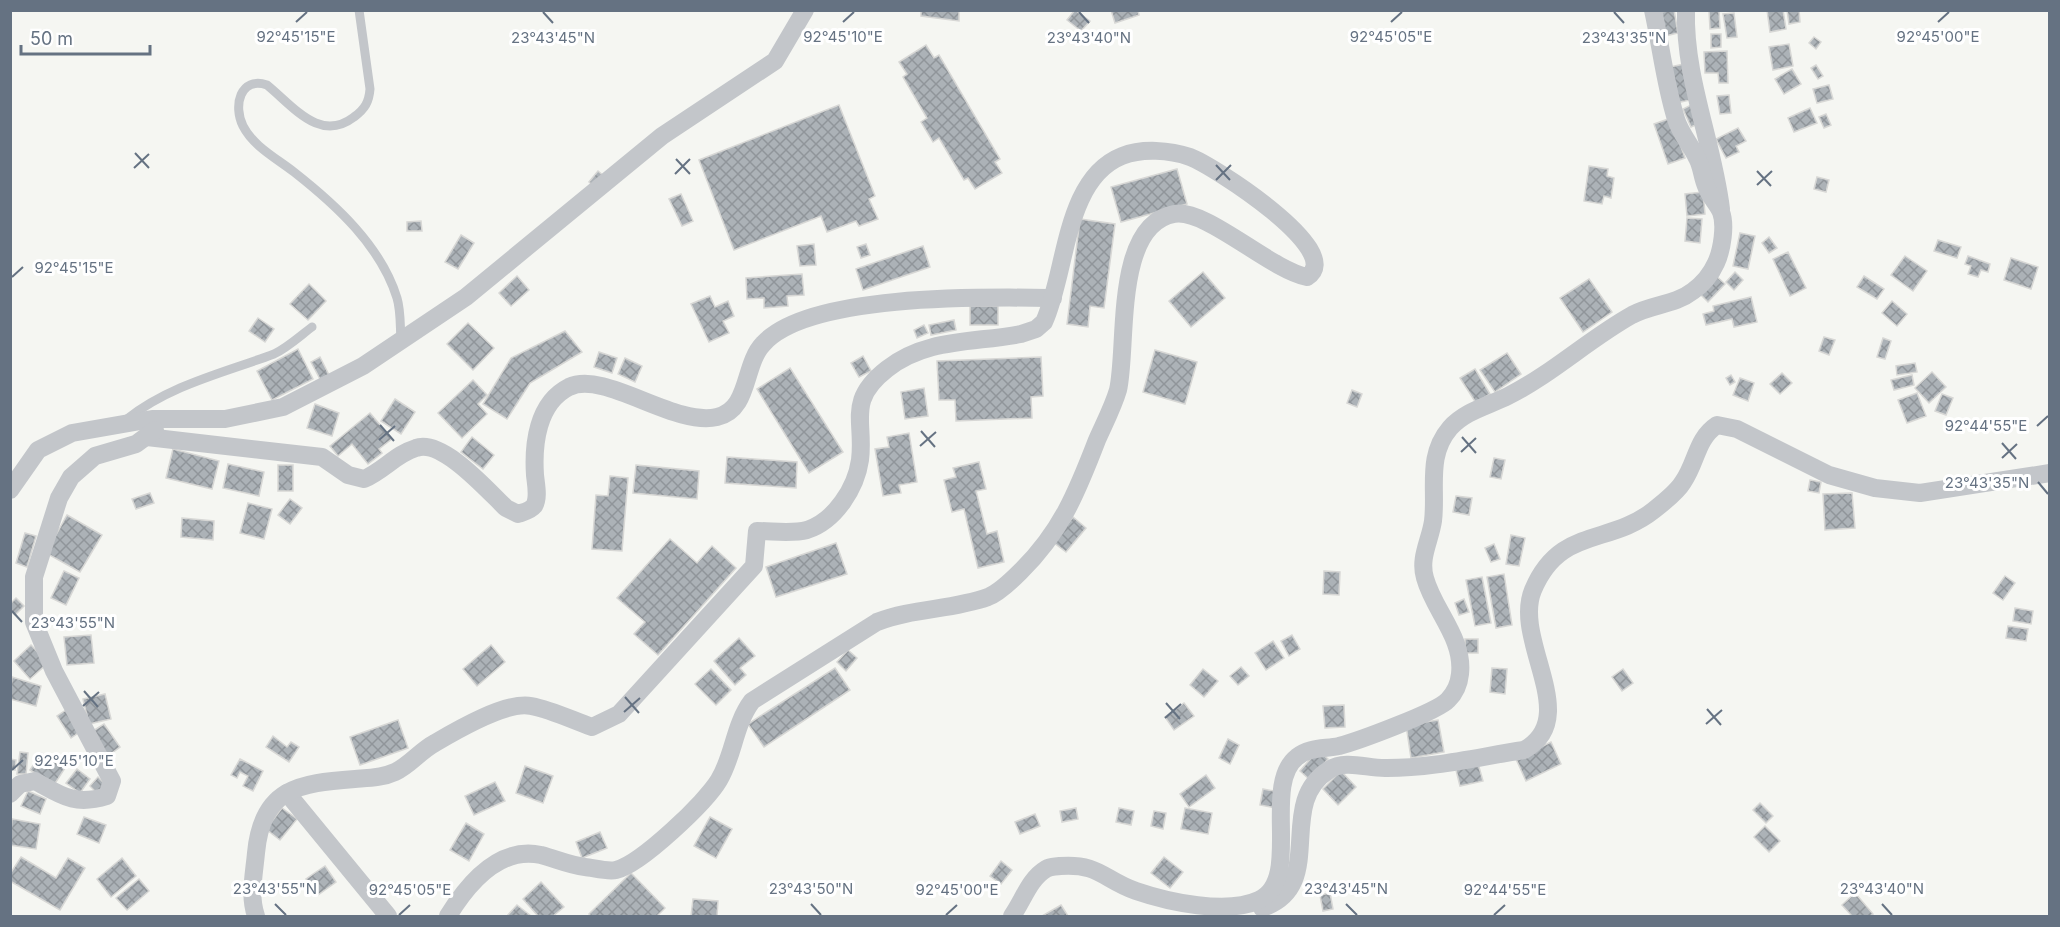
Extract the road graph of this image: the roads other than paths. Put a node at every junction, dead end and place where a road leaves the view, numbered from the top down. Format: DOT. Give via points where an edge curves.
graph roads {
  1 [pos="359,10"];
  2 [pos="805,10"];
  3 [pos="1653,10"];
  4 [pos="1686,10"];
  5 [pos="1722,213"];
  6 [pos="1053,298"];
  7 [pos="312,327"];
  8 [pos="401,340"];
  9 [pos="168,419"];
  10 [pos="120,424"];
  11 [pos="147,437"];
  12 [pos="2049,473"];
  13 [pos="10,490"];
  14 [pos="11,792"];
  15 [pos="287,793"];
  16 [pos="1233,907"];
  17 [pos="256,916"];
  18 [pos="388,916"];
  19 [pos="448,916"];
  20 [pos="1012,916"];
  1 -- 8 [label="lane" via="370,89 369,101 362,110 338,127 320,127 258,82 240,93 237,110 254,141 358,231 384,266 398,300"];
  2 -- 8 [label="street" via="775,61 662,136 466,297"];
  3 -- 5 [label="street" via="1677,123 1699,161 1706,189"];
  4 -- 5 [label="street" via="1689,60"];
  5 -- 16 [label="street" via="1718,260 1706,280 1691,293 1630,317 1450,429 1440,445 1433,472 1433,521 1422,568 1460,657 1457,688 1438,709 1356,741 1316,748 1295,758 1280,795 1282,847 1275,881 1260,900"];
  6 -- 11 [label="street" via="950,297 835,310 797,322 762,344 739,401 731,412 718,417 704,419 676,412 596,385 568,388 546,412 536,435 537,499 530,510 518,514 506,508 443,452 425,446 400,455 373,475 356,479 322,457"];
  6 -- 15 [label="street" via="1044,322 1036,329 1002,338 923,348 873,382 858,417 860,459 856,477 843,500 831,515 807,530 757,531 754,566 619,714 592,727 531,706 514,707 434,743 409,764 385,776 313,782"];
  6 -- 19 [label="street" via="1087,184 1110,162 1141,151 1190,157 1221,174 1300,235 1313,252 1316,266 1307,278 1296,275 1205,221 1180,214 1159,220 1140,243 1131,264 1118,389 1083,481 1047,543 1019,573 989,597 898,614 878,622 752,701 741,715 719,781 662,841 616,870 569,865 539,855 508,857 479,877"];
  7 -- 10 [label="lane" via="274,354 227,368 160,397"];
  8 -- 9 [label="street" via="363,366 283,407 225,419"];
  9 -- 10 [label="street"];
  9 -- 11 [label="street"];
  10 -- 13 [label="street" via="72,433 38,450"];
  11 -- 14 [label="street" via="95,456 71,477 59,498 34,577 34,622 54,671 112,782 107,796 68,799 35,781 20,784"];
  12 -- 16 [label="street" via="1920,493 1875,488 1829,475 1737,429 1717,425 1705,433 1683,483 1653,511 1615,531 1576,541 1558,553 1546,568 1533,591 1529,614 1531,640 1548,706 1546,727 1534,744 1524,750 1413,768 1342,764 1331,768 1306,794 1296,879 1292,885 1273,904 1260,909"];
  15 -- 17 [label="street" via="269,811 257,841 252,892"];
  15 -- 18 [label="street"];
  16 -- 20 [label="street" via="1193,905 1134,890 1098,869 1074,865 1048,867 1032,882"];
}
